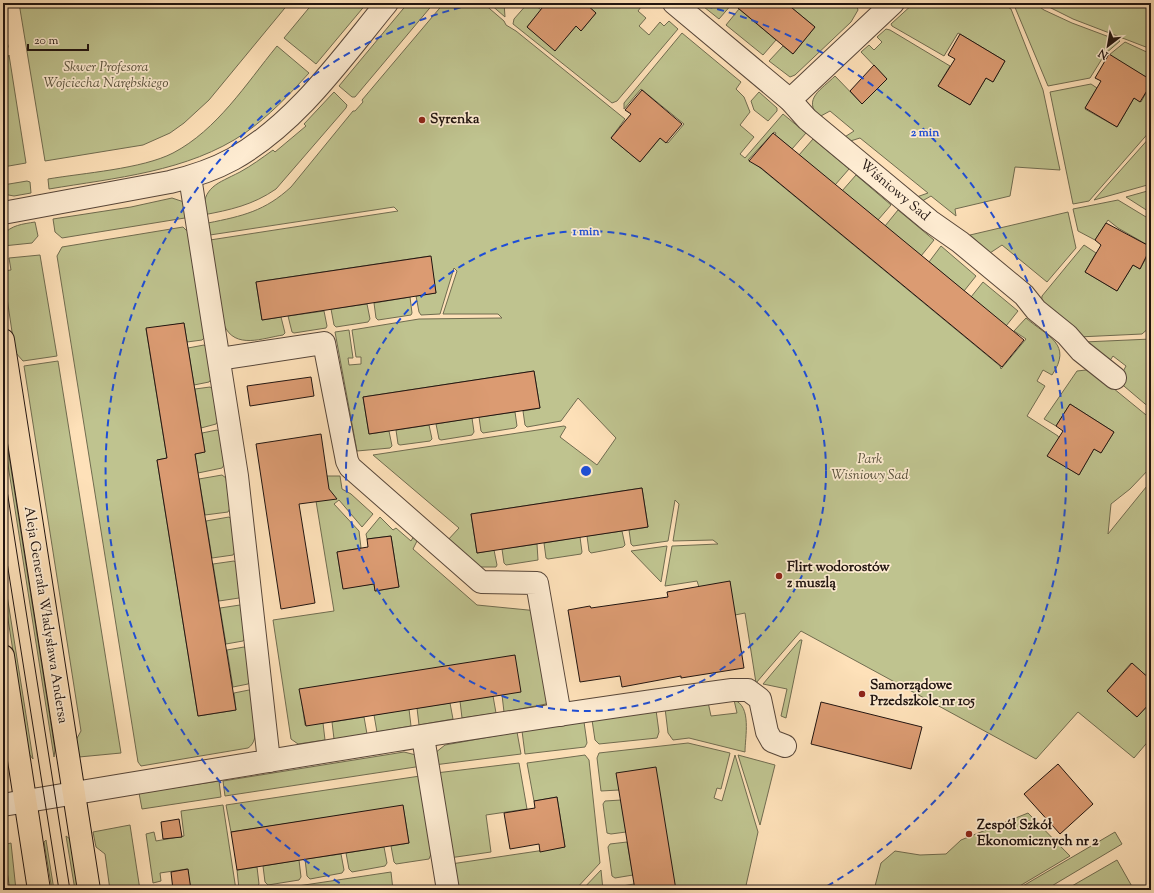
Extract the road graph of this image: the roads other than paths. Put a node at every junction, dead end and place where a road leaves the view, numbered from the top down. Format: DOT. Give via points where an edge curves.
graph roads {
  1 [pos="387,3"];
  2 [pos="674,3"];
  3 [pos="893,3"];
  4 [pos="790,100"];
  5 [pos="190,177"];
  6 [pos="3,213"];
  7 [pos="3,340"];
  8 [pos="219,359"];
  9 [pos="1115,378"];
  10 [pos="3,656"];
  11 [pos="560,715"];
  12 [pos="423,737"];
  13 [pos="785,746"];
  14 [pos="269,761"];
  15 [pos="74,794"];
  16 [pos="26,802"];
  17 [pos="3,806"];
  18 [pos="39,890"];
  19 [pos="89,890"];
  20 [pos="448,890"];
  1 -- 5 [label="street" via="287,119 269,135 237,157"];
  2 -- 4 [label="street, Wiśniowy Sad"];
  3 -- 4 [label="street"];
  4 -- 9 [label="street, Wiśniowy Sad" via="808,119 930,221 960,242 1024,295 1036,310"];
  5 -- 6 [label="street"];
  5 -- 8 [label="street"];
  7 -- 15 [label="main road, Aleja Generała Władysława Andersa"];
  8 -- 11 [label="street" via="324,343 346,461 350,467 481,582 537,582"];
  8 -- 14 [label="street" via="236,476"];
  10 -- 16 [label="main road"];
  11 -- 12 [label="street"];
  11 -- 13 [label="street" via="732,690 748,690 760,699 767,732 772,741"];
  12 -- 14 [label="street"];
  12 -- 20 [label="street"];
  14 -- 15 [label="street"];
  15 -- 16 [label="street"];
  15 -- 19 [label="main road, Aleja Generała Władysława Andersa"];
  16 -- 17 [label="street"];
  16 -- 18 [label="main road"];
}
